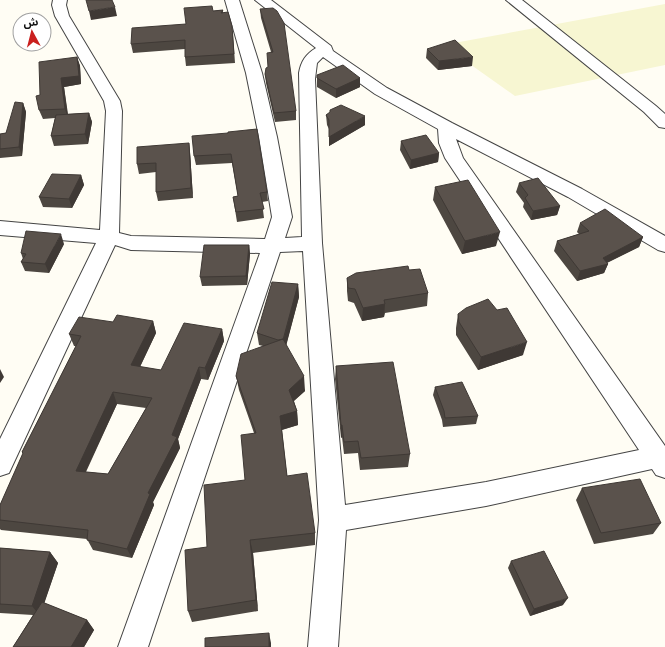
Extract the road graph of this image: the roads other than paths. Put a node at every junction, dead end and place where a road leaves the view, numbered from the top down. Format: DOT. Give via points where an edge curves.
graph roads {
  1 [pos="60,0"];
  2 [pos="232,0"];
  3 [pos="262,0"];
  4 [pos="513,0"];
  5 [pos="326,49"];
  6 [pos="665,123"];
  7 [pos="446,127"];
  8 [pos="0,228"];
  9 [pos="109,237"];
  10 [pos="312,243"];
  11 [pos="272,246"];
  12 [pos="665,246"];
  13 [pos="662,462"];
  14 [pos="0,465"];
  15 [pos="333,520"];
  16 [pos="134,647"];
  17 [pos="323,647"];
  1 -- 9 [label="street" via="62,16 109,94 113,106"];
  2 -- 11 [label="street" via="255,80 282,217"];
  3 -- 5 [label="street"];
  4 -- 6 [label="street"];
  5 -- 7 [label="street" via="325,52 381,92"];
  5 -- 10 [label="street" via="313,56 307,68"];
  7 -- 12 [label="street" via="575,193"];
  7 -- 13 [label="street" via="448,143 454,158"];
  8 -- 9 [label="street"];
  9 -- 11 [label="street" via="130,243"];
  9 -- 14 [label="street"];
  10 -- 11 [label="street"];
  10 -- 15 [label="street"];
  11 -- 16 [label="street"];
  13 -- 15 [label="street"];
  15 -- 17 [label="street"];
}
